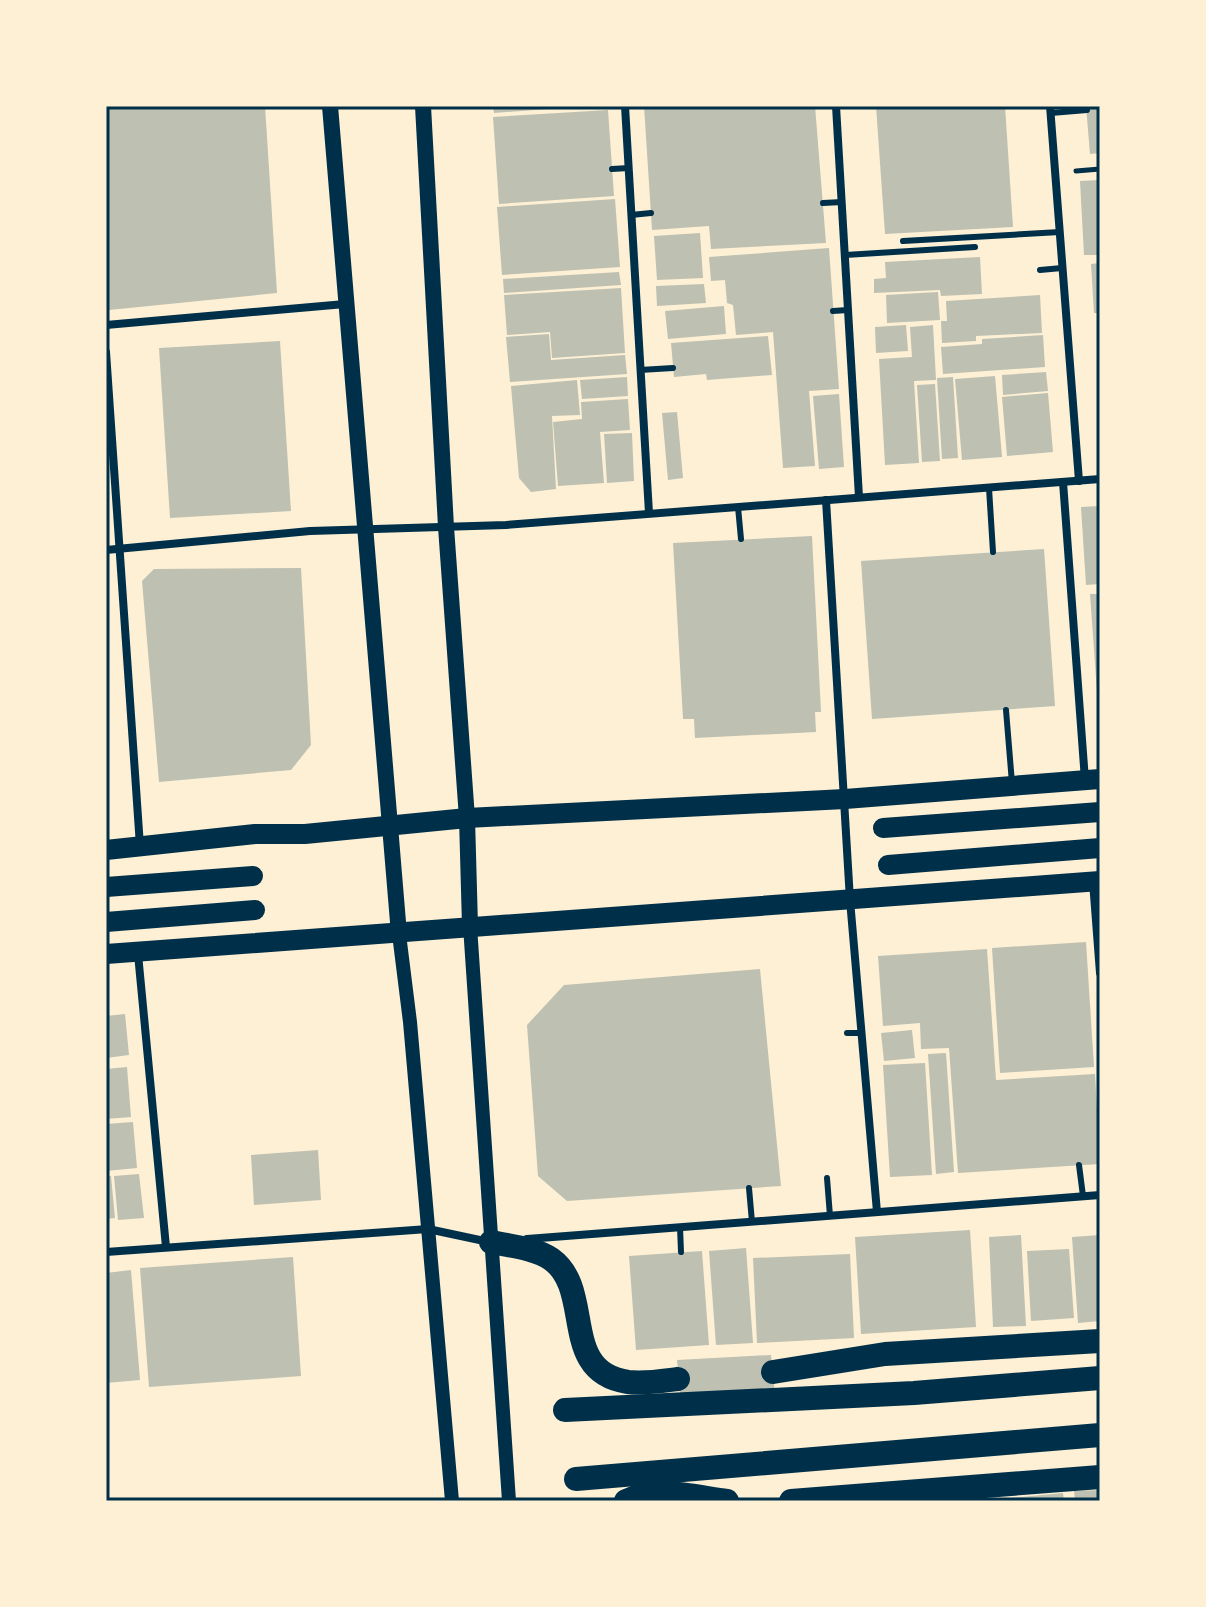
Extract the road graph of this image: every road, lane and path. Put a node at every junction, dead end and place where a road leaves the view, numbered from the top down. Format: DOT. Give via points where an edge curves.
graph roads {
  1 [pos="330,106"];
  2 [pos="423,106"];
  3 [pos="625,106"];
  4 [pos="836,106"];
  5 [pos="1050,110"];
  6 [pos="1087,110"];
  7 [pos="629,168"];
  8 [pos="612,169"];
  9 [pos="842,202"];
  10 [pos="823,203"];
  11 [pos="651,213"];
  12 [pos="631,215"];
  13 [pos="1060,232"];
  14 [pos="903,241"];
  15 [pos="975,247"];
  16 [pos="845,255"];
  17 [pos="1062,268"];
  18 [pos="1040,270"];
  19 [pos="345,304"];
  20 [pos="848,310"];
  21 [pos="833,311"];
  22 [pos="106,325"];
  23 [pos="106,352"];
  24 [pos="673,368"];
  25 [pos="640,370"];
  26 [pos="1100,479"];
  27 [pos="1079,481"];
  28 [pos="1063,482"];
  29 [pos="989,488"];
  30 [pos="859,497"];
  31 [pos="826,500"];
  32 [pos="738,507"];
  33 [pos="649,513"];
  34 [pos="446,527"];
  35 [pos="365,530"];
  36 [pos="741,539"];
  37 [pos="119,549"];
  38 [pos="106,550"];
  39 [pos="993,552"];
  40 [pos="1006,710"];
  41 [pos="1093,780"];
  42 [pos="1012,787"];
  43 [pos="845,799"];
  44 [pos="1100,812"];
  45 [pos="467,818"];
  46 [pos="392,824"];
  47 [pos="883,828"];
  48 [pos="140,847"];
  49 [pos="1100,848"];
  50 [pos="106,850"];
  51 [pos="888,865"];
  52 [pos="253,876"];
  53 [pos="1096,882"];
  54 [pos="106,887"];
  55 [pos="850,900"];
  56 [pos="255,910"];
  57 [pos="106,922"];
  58 [pos="470,926"];
  59 [pos="399,934"];
  60 [pos="138,951"];
  61 [pos="106,954"];
  62 [pos="1100,973"];
  63 [pos="847,1033"];
  64 [pos="862,1033"];
  65 [pos="1079,1165"];
  66 [pos="827,1178"];
  67 [pos="749,1188"];
  68 [pos="1100,1195"];
  69 [pos="1083,1196"];
  70 [pos="877,1212"];
  71 [pos="830,1216"];
  72 [pos="752,1222"];
  73 [pos="680,1227"];
  74 [pos="428,1229"];
  75 [pos="491,1242"];
  76 [pos="166,1247"];
  77 [pos="106,1252"];
  78 [pos="681,1252"];
  79 [pos="1100,1341"];
  80 [pos="773,1372"];
  81 [pos="1100,1378"];
  82 [pos="678,1379"];
  83 [pos="565,1410"];
  84 [pos="1100,1435"];
  85 [pos="1100,1477"];
  86 [pos="576,1479"];
  87 [pos="452,1501"];
  88 [pos="509,1501"];
  89 [pos="626,1501"];
  90 [pos="727,1501"];
  91 [pos="791,1501"];
  1 -- 19 [label="main road"];
  2 -- 34 [label="main road"];
  3 -- 7 [label="street"];
  4 -- 9 [label="street"];
  5 -- 6 [label="lane"];
  5 -- 13 [label="street"];
  7 -- 8 [label="lane"];
  7 -- 12 [label="street"];
  9 -- 10 [label="lane"];
  9 -- 16 [label="street"];
  11 -- 12 [label="lane"];
  12 -- 25 [label="street"];
  13 -- 14 [label="lane"];
  13 -- 17 [label="street"];
  15 -- 16 [label="lane"];
  16 -- 20 [label="street"];
  17 -- 18 [label="lane"];
  17 -- 27 [label="street"];
  19 -- 22 [label="street"];
  19 -- 35 [label="main road"];
  20 -- 21 [label="lane"];
  20 -- 30 [label="street"];
  23 -- 37 [label="street"];
  24 -- 25 [label="lane"];
  25 -- 33 [label="street"];
  26 -- 27 [label="street"];
  27 -- 28 [label="street"];
  28 -- 29 [label="street"];
  28 -- 41 [label="street"];
  29 -- 30 [label="street"];
  29 -- 39 [label="lane"];
  30 -- 31 [label="street"];
  31 -- 32 [label="street"];
  31 -- 43 [label="street"];
  32 -- 33 [label="street"];
  32 -- 36 [label="lane"];
  33 -- 34 [label="street"];
  34 -- 35 [label="street"];
  34 -- 45 [label="main road"];
  35 -- 37 [label="street"];
  35 -- 46 [label="main road"];
  37 -- 38 [label="street"];
  37 -- 48 [label="street"];
  40 -- 42 [label="lane"];
  41 -- 42 [label="main road"];
  42 -- 43 [label="main road"];
  43 -- 45 [label="main road"];
  43 -- 55 [label="street"];
  44 -- 47 [label="main road"];
  45 -- 46 [label="main road"];
  45 -- 58 [label="main road"];
  46 -- 48 [label="main road"];
  46 -- 59 [label="main road"];
  48 -- 50 [label="main road"];
  49 -- 51 [label="main road"];
  52 -- 54 [label="main road"];
  53 -- 55 [label="main road"];
  53 -- 62 [label="street"];
  55 -- 58 [label="main road"];
  55 -- 64 [label="street"];
  56 -- 57 [label="main road"];
  58 -- 59 [label="main road"];
  58 -- 75 [label="street"];
  59 -- 60 [label="main road"];
  59 -- 74 [label="street"];
  60 -- 61 [label="main road"];
  60 -- 76 [label="street"];
  63 -- 64 [label="lane"];
  64 -- 70 [label="street"];
  65 -- 69 [label="lane"];
  66 -- 71 [label="lane"];
  67 -- 72 [label="lane"];
  68 -- 69 [label="street"];
  69 -- 70 [label="street"];
  70 -- 71 [label="street"];
  71 -- 72 [label="street"];
  72 -- 73 [label="street"];
  73 -- 75 [label="street"];
  73 -- 78 [label="lane"];
  74 -- 75 [label="street"];
  74 -- 76 [label="street"];
  74 -- 87 [label="street"];
  75 -- 82 [label="highway" via="533,1251 560,1267 570,1281 583,1346 601,1370 629,1382"];
  75 -- 88 [label="street"];
  76 -- 77 [label="street"];
  79 -- 80 [label="highway" via="885,1354"];
  81 -- 83 [label="highway"];
  84 -- 86 [label="highway"];
  85 -- 91 [label="highway"];
  89 -- 90 [label="highway" via="659,1493"];
}
